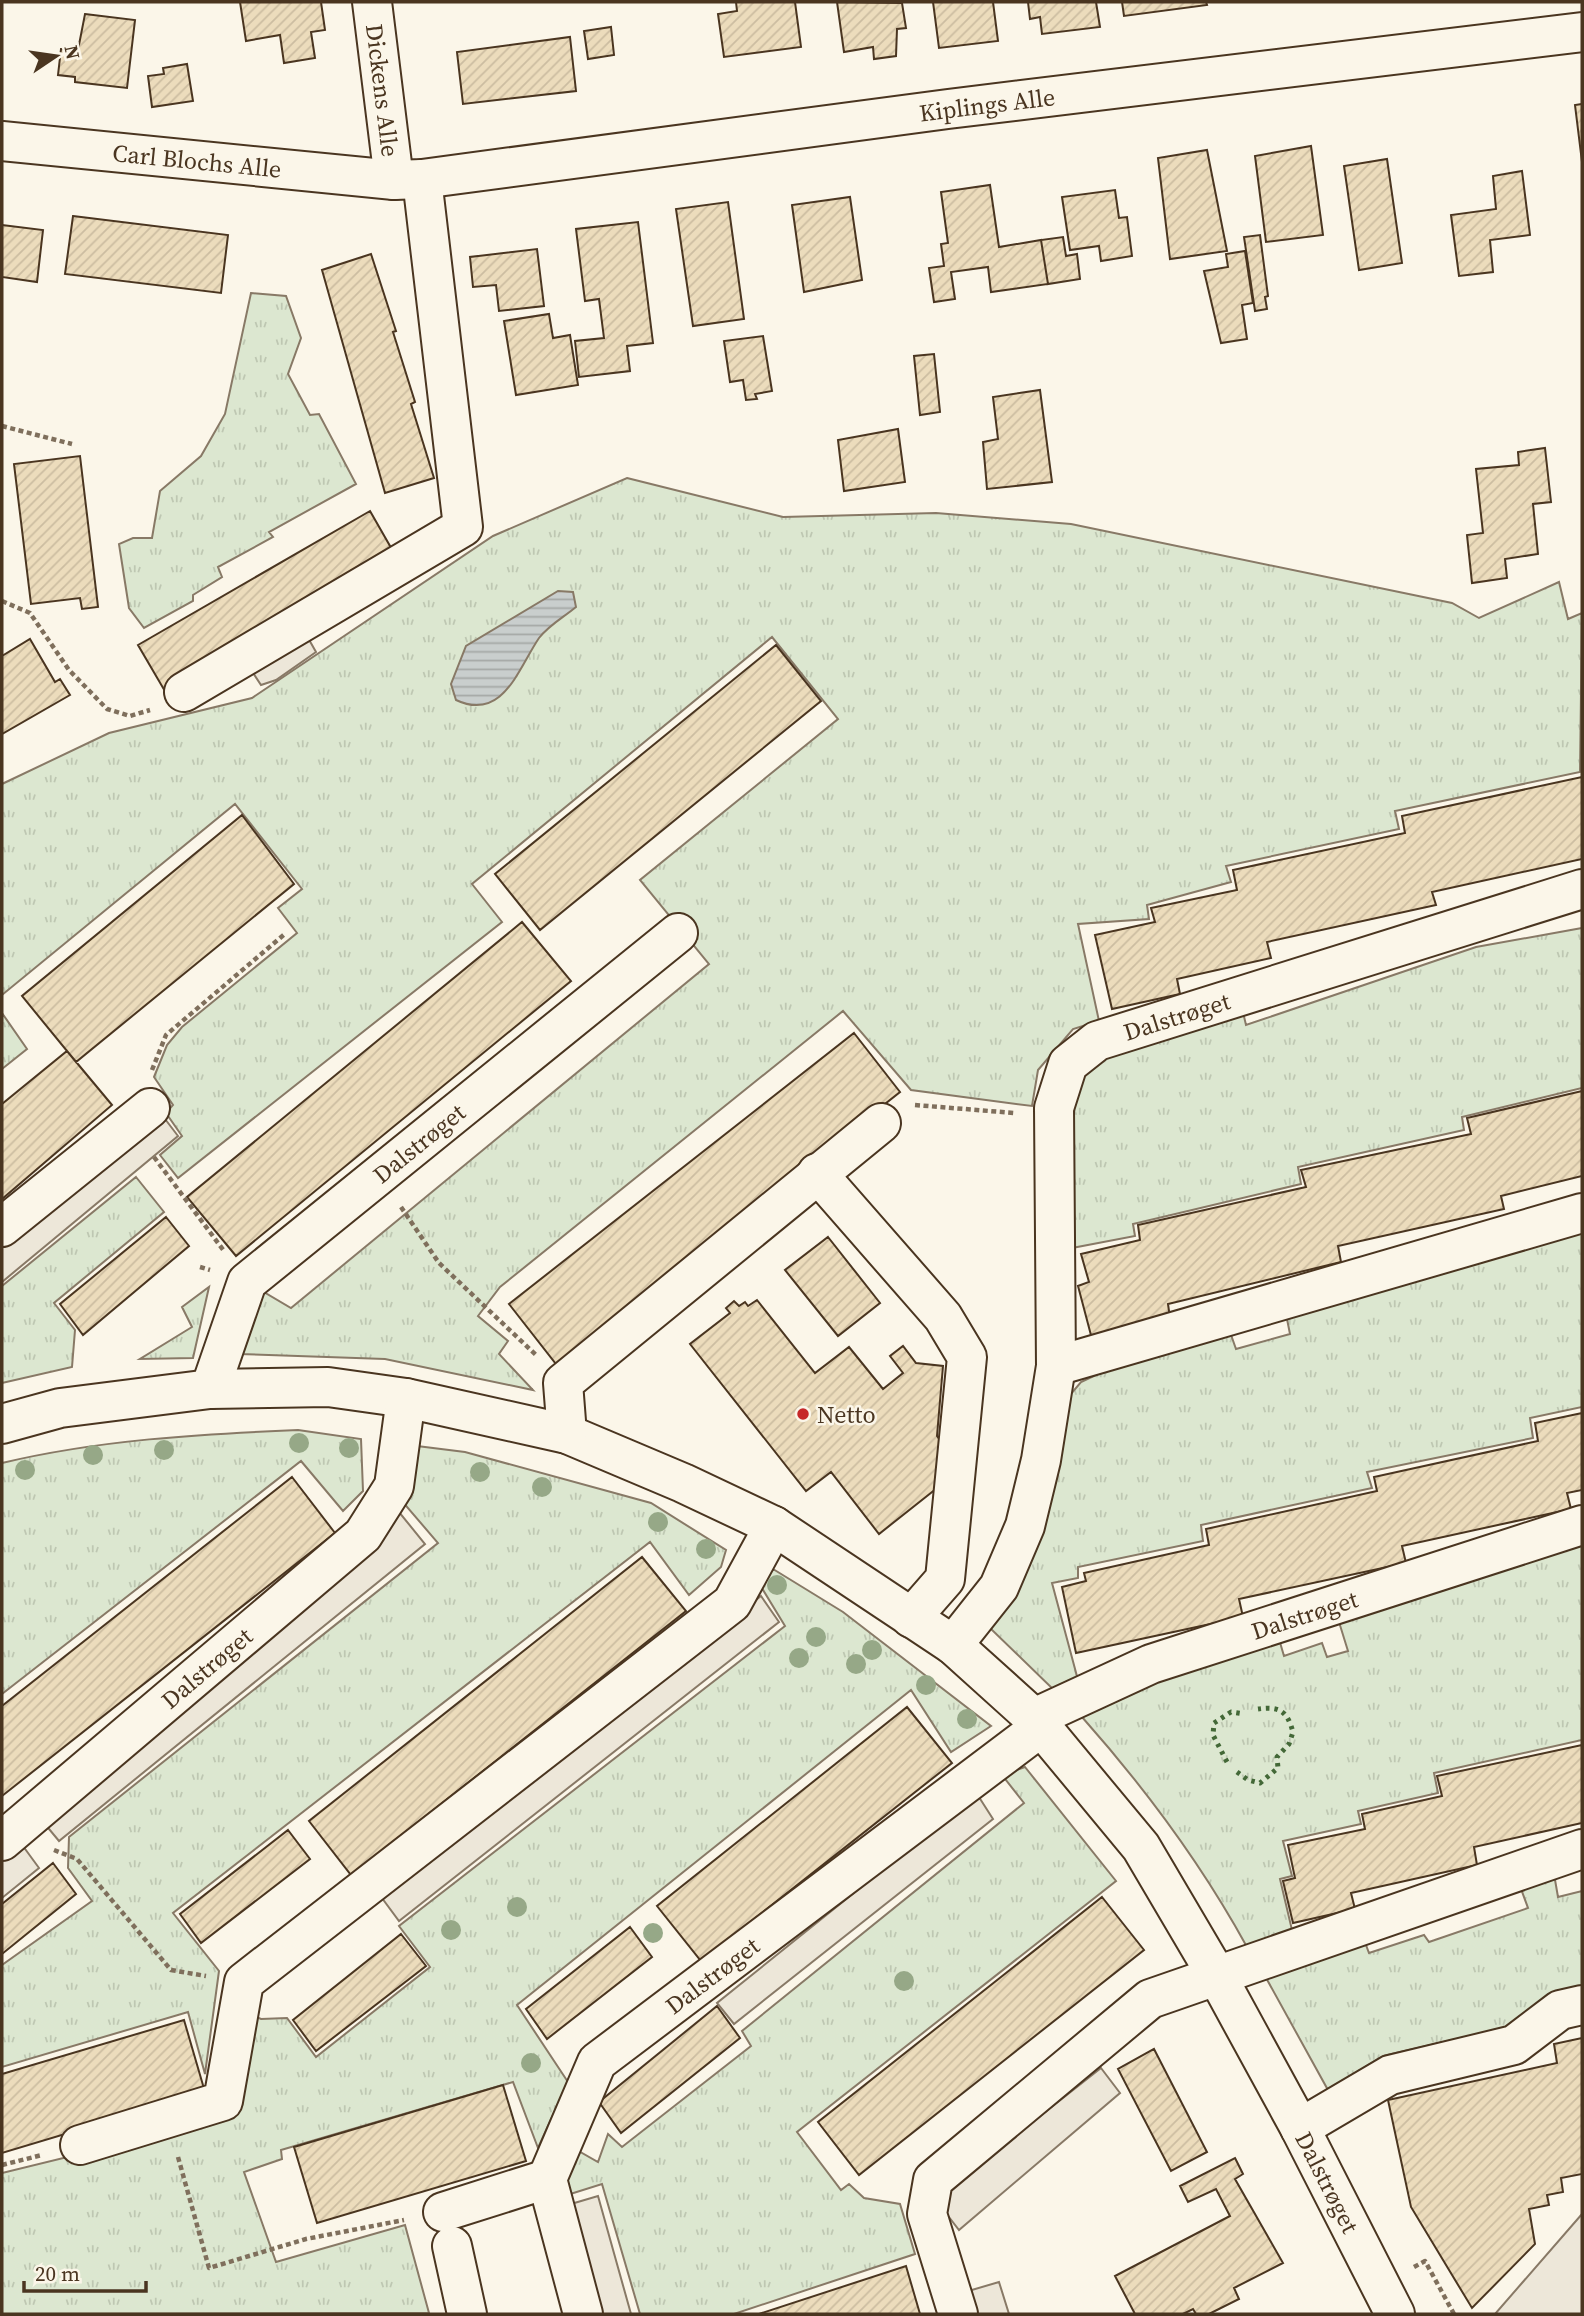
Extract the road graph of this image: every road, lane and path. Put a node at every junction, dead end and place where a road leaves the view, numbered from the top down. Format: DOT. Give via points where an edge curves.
graph roads {
  1 [pos="372,2"];
  2 [pos="1582,33"];
  3 [pos="2,141"];
  4 [pos="408,179"];
  5 [pos="2,426"];
  6 [pos="72,444"];
  7 [pos="2,601"];
  8 [pos="184,692"];
  9 [pos="1582,889"];
  10 [pos="286,933"];
  11 [pos="678,933"];
  12 [pos="140,1116"];
  13 [pos="1054,1116"];
  14 [pos="881,1123"];
  15 [pos="817,1173"];
  16 [pos="379,1176"];
  17 [pos="1582,1213"];
  18 [pos="2,1227"];
  19 [pos="247,1282"];
  20 [pos="1056,1366"];
  21 [pos="563,1383"];
  22 [pos="209,1389"];
  23 [pos="406,1398"];
  24 [pos="2,1424"];
  25 [pos="567,1434"];
  26 [pos="1582,1525"];
  27 [pos="774,1526"];
  28 [pos="911,1618"];
  29 [pos="953,1645"];
  30 [pos="1038,1723"];
  31 [pos="7,1837"];
  32 [pos="1582,1849"];
  33 [pos="1217,1976"];
  34 [pos="244,1982"];
  35 [pos="1582,2005"];
  36 [pos="167,2119"];
  37 [pos="1300,2128"];
  38 [pos="80,2145"];
  39 [pos="547,2179"];
  40 [pos="448,2229"];
  41 [pos="467,2314"];
  42 [pos="583,2314"];
  43 [pos="958,2314"];
  44 [pos="1395,2314"];
  1 -- 4 [label="street, Dickens Alle"];
  2 -- 4 [label="street, Kiplings Alle"];
  3 -- 4 [label="street, Carl Blochs Alle"];
  4 -- 8 [label="street, Dickens Alle" via="463,527"];
  5 -- 6 [label="path"];
  7 -- 8 [label="path" via="30,613 69,670 107,709 131,716"];
  9 -- 13 [label="street, Dalstrøget" via="1097,1041 1068,1064"];
  10 -- 12 [label="path" via="166,1035 145,1084"];
  11 -- 16 [label="street, Dalstrøget"];
  12 -- 18 [label="street"];
  12 -- 19 [label="path"];
  13 -- 14 [label="path" via="902,1104"];
  13 -- 20 [label="street, Dalstrøget"];
  14 -- 15 [label="street"];
  15 -- 21 [label="street"];
  15 -- 28 [label="street" via="943,1317 967,1357 945,1578"];
  16 -- 19 [label="street, Dalstrøget"];
  16 -- 21 [label="path" via="439,1263"];
  17 -- 20 [label="street"];
  19 -- 22 [label="street"];
  20 -- 29 [label="street, Dalstrøget" via="1025,1526 999,1587"];
  21 -- 25 [label="street"];
  22 -- 23 [label="street, Dalstrøget" via="328,1387"];
  22 -- 24 [label="street, Dalstrøget" via="60,1408"];
  23 -- 25 [label="street, Dalstrøget"];
  23 -- 31 [label="street, Dalstrøget" via="394,1486 363,1535"];
  25 -- 27 [label="street, Dalstrøget"];
  26 -- 30 [label="street, Dalstrøget" via="1151,1664"];
  27 -- 28 [label="street, Dalstrøget"];
  27 -- 34 [label="street" via="732,1603"];
  28 -- 29 [label="street, Dalstrøget"];
  29 -- 30 [label="street, Dalstrøget"];
  30 -- 33 [label="street, Dalstrøget" via="1141,1847"];
  30 -- 39 [label="street, Dalstrøget" via="597,2062"];
  31 -- 34 [label="path" via="77,1859 172,1970"];
  32 -- 33 [label="street"];
  33 -- 37 [label="street, Dalstrøget"];
  33 -- 43 [label="street" via="1150,1999 933,2180 927,2214"];
  34 -- 36 [label="street" via="223,2101"];
  35 -- 37 [label="street" via="1560,2010 1514,2045 1390,2074"];
  36 -- 38 [label="street"];
  36 -- 40 [label="path" via="209,2268 306,2239"];
  37 -- 44 [label="street, Dalstrøget"];
  39 -- 40 [label="street"];
  39 -- 42 [label="street"];
  40 -- 41 [label="street"];
}
